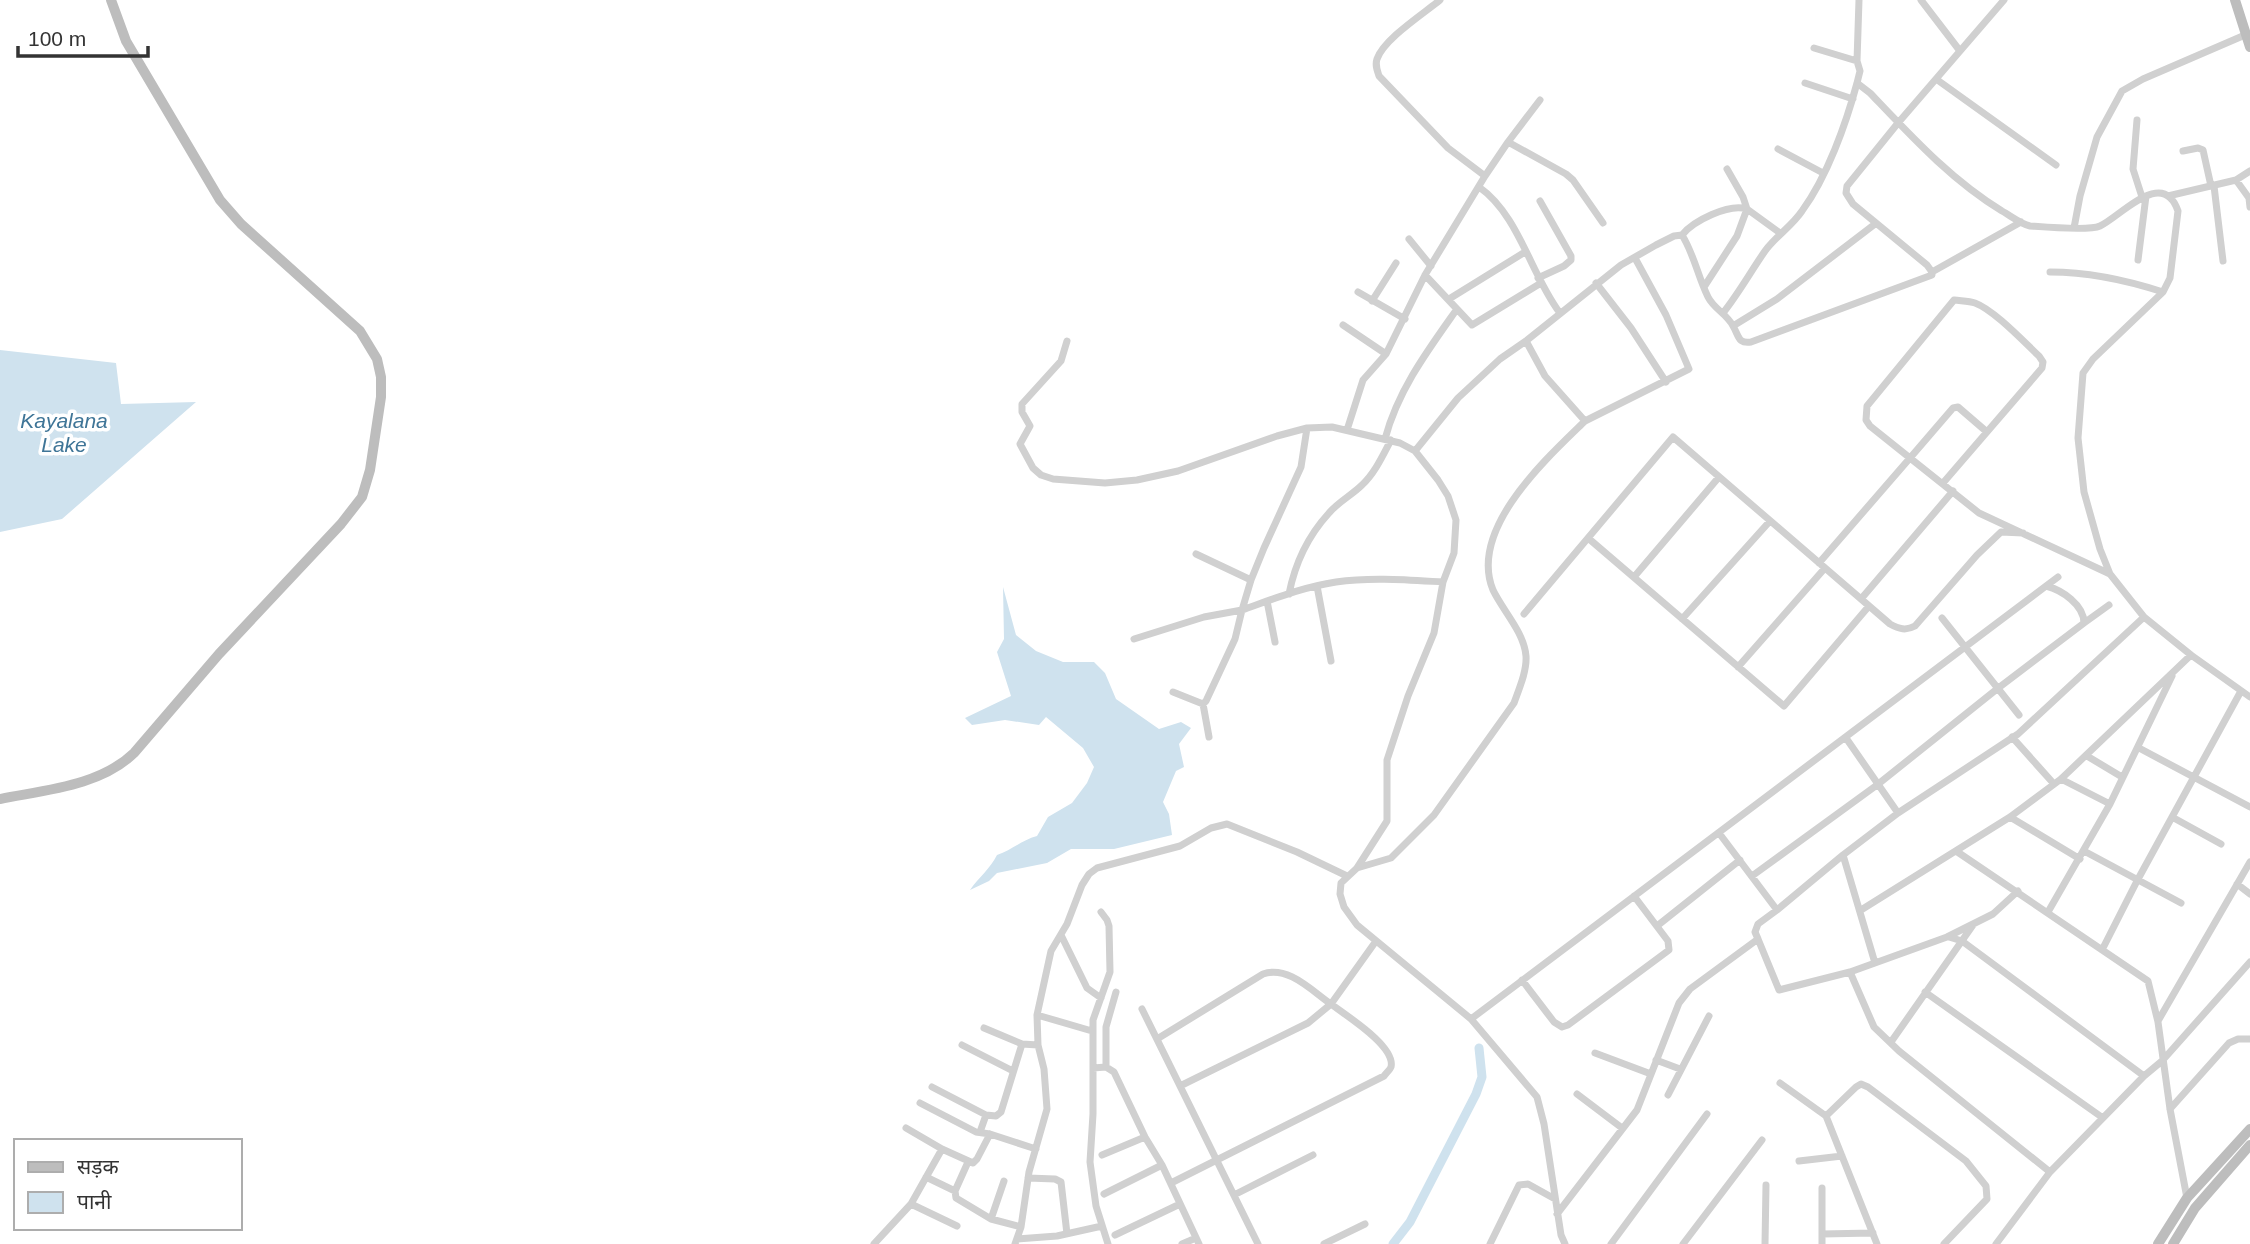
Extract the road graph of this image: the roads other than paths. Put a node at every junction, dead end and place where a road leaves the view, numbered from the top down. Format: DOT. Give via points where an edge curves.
graph roads {
  1 [pos="111,0"];
  2 [pos="1440,0"];
  3 [pos="1859,0"];
  4 [pos="1922,0"];
  5 [pos="2004,0"];
  6 [pos="2235,0"];
  7 [pos="2245,35"];
  8 [pos="2250,47"];
  9 [pos="1814,48"];
  10 [pos="1960,51"];
  11 [pos="1857,61"];
  12 [pos="1936,79"];
  13 [pos="1805,83"];
  14 [pos="1857,83"];
  15 [pos="1853,99"];
  16 [pos="1540,100"];
  17 [pos="2137,120"];
  18 [pos="1898,123"];
  19 [pos="1508,142"];
  20 [pos="1778,149"];
  21 [pos="2183,151"];
  22 [pos="2056,165"];
  23 [pos="1727,169"];
  24 [pos="2250,171"];
  25 [pos="1823,173"];
  26 [pos="1485,176"];
  27 [pos="2236,180"];
  28 [pos="2212,186"];
  29 [pos="1479,187"];
  30 [pos="2144,197"];
  31 [pos="2168,197"];
  32 [pos="1540,201"];
  33 [pos="2250,206"];
  34 [pos="1747,209"];
  35 [pos="2021,222"];
  36 [pos="1603,223"];
  37 [pos="1875,225"];
  38 [pos="2074,228"];
  39 [pos="1780,233"];
  40 [pos="1682,235"];
  41 [pos="1409,239"];
  42 [pos="1525,252"];
  43 [pos="1635,258"];
  44 [pos="2138,260"];
  45 [pos="2223,261"];
  46 [pos="1396,264"];
  47 [pos="1431,266"];
  48 [pos="1932,272"];
  49 [pos="2050,272"];
  50 [pos="1425,275"];
  51 [pos="1540,281"];
  52 [pos="1596,284"];
  53 [pos="1704,287"];
  54 [pos="1358,292"];
  55 [pos="2163,292"];
  56 [pos="1449,299"];
  57 [pos="1372,301"];
  58 [pos="1457,309"];
  59 [pos="1560,313"];
  60 [pos="1723,313"];
  61 [pos="1405,319"];
  62 [pos="1343,325"];
  63 [pos="1734,326"];
  64 [pos="1066,341"];
  65 [pos="1526,341"];
  66 [pos="1386,354"];
  67 [pos="1665,382"];
  68 [pos="1585,421"];
  69 [pos="1307,428"];
  70 [pos="1347,430"];
  71 [pos="1987,432"];
  72 [pos="1388,439"];
  73 [pos="1415,451"];
  74 [pos="1910,458"];
  75 [pos="1719,477"];
  76 [pos="1943,482"];
  77 [pos="1953,491"];
  78 [pos="1770,521"];
  79 [pos="2023,533"];
  80 [pos="1588,538"];
  81 [pos="1196,554"];
  82 [pos="1822,566"];
  83 [pos="2110,574"];
  84 [pos="1634,577"];
  85 [pos="2058,577"];
  86 [pos="1251,579"];
  87 [pos="1443,582"];
  88 [pos="1317,586"];
  89 [pos="2046,586"];
  90 [pos="1289,594"];
  91 [pos="1861,599"];
  92 [pos="1267,601"];
  93 [pos="2109,605"];
  94 [pos="1869,606"];
  95 [pos="1242,610"];
  96 [pos="1524,614"];
  97 [pos="2144,617"];
  98 [pos="1942,618"];
  99 [pos="1682,619"];
  100 [pos="2084,623"];
  101 [pos="1134,639"];
  102 [pos="1275,642"];
  103 [pos="1965,646"];
  104 [pos="2191,655"];
  105 [pos="1331,661"];
  106 [pos="1738,667"];
  107 [pos="2174,672"];
  108 [pos="1997,689"];
  109 [pos="2155,690"];
  110 [pos="2241,691"];
  111 [pos="1173,692"];
  112 [pos="2250,697"];
  113 [pos="1203,704"];
  114 [pos="2159,706"];
  115 [pos="2019,715"];
  116 [pos="1209,737"];
  117 [pos="2012,737"];
  118 [pos="1846,738"];
  119 [pos="2138,748"];
  120 [pos="2087,756"];
  121 [pos="2122,777"];
  122 [pos="2193,778"];
  123 [pos="2061,779"];
  124 [pos="2054,784"];
  125 [pos="1877,785"];
  126 [pos="0,799"];
  127 [pos="2110,804"];
  128 [pos="2250,807"];
  129 [pos="1898,813"];
  130 [pos="2010,817"];
  131 [pos="2172,817"];
  132 [pos="1719,833"];
  133 [pos="2221,844"];
  134 [pos="1956,851"];
  135 [pos="1843,855"];
  136 [pos="2082,855"];
  137 [pos="1740,860"];
  138 [pos="2250,862"];
  139 [pos="1357,869"];
  140 [pos="1347,876"];
  141 [pos="1752,876"];
  142 [pos="2137,881"];
  143 [pos="2237,884"];
  144 [pos="2018,891"];
  145 [pos="2250,894"];
  146 [pos="1634,896"];
  147 [pos="2181,903"];
  148 [pos="1777,910"];
  149 [pos="1861,910"];
  150 [pos="1101,912"];
  151 [pos="2048,912"];
  152 [pos="1974,924"];
  153 [pos="1657,926"];
  154 [pos="1061,935"];
  155 [pos="1947,937"];
  156 [pos="1758,939"];
  157 [pos="1376,941"];
  158 [pos="1962,941"];
  159 [pos="2102,950"];
  160 [pos="2250,962"];
  161 [pos="1875,963"];
  162 [pos="1850,972"];
  163 [pos="1522,980"];
  164 [pos="1116,992"];
  165 [pos="1925,992"];
  166 [pos="1101,998"];
  167 [pos="1331,1004"];
  168 [pos="1142,1009"];
  169 [pos="1037,1015"];
  170 [pos="1709,1016"];
  171 [pos="1471,1019"];
  172 [pos="2158,1022"];
  173 [pos="985,1028"];
  174 [pos="1093,1031"];
  175 [pos="1157,1039"];
  176 [pos="2250,1039"];
  177 [pos="1891,1042"];
  178 [pos="1022,1044"];
  179 [pos="962,1045"];
  180 [pos="1038,1045"];
  181 [pos="1595,1054"];
  182 [pos="1656,1060"];
  183 [pos="2162,1060"];
  184 [pos="1106,1067"];
  185 [pos="1093,1068"];
  186 [pos="1680,1069"];
  187 [pos="1013,1071"];
  188 [pos="1651,1074"];
  189 [pos="2144,1076"];
  190 [pos="1780,1083"];
  191 [pos="1180,1086"];
  192 [pos="932,1087"];
  193 [pos="1577,1094"];
  194 [pos="1668,1095"];
  195 [pos="920,1103"];
  196 [pos="2170,1109"];
  197 [pos="1707,1114"];
  198 [pos="986,1115"];
  199 [pos="1826,1116"];
  200 [pos="2103,1118"];
  201 [pos="906,1128"];
  202 [pos="1622,1128"];
  203 [pos="2250,1129"];
  204 [pos="980,1132"];
  205 [pos="990,1134"];
  206 [pos="1145,1137"];
  207 [pos="1762,1140"];
  208 [pos="2250,1145"];
  209 [pos="942,1149"];
  210 [pos="1035,1149"];
  211 [pos="1102,1155"];
  212 [pos="1313,1155"];
  213 [pos="1842,1156"];
  214 [pos="1217,1160"];
  215 [pos="1799,1161"];
  216 [pos="968,1162"];
  217 [pos="1162,1165"];
  218 [pos="2050,1172"];
  219 [pos="926,1177"];
  220 [pos="1028,1178"];
  221 [pos="1004,1181"];
  222 [pos="1171,1183"];
  223 [pos="1766,1185"];
  224 [pos="1822,1188"];
  225 [pos="955,1191"];
  226 [pos="1104,1194"];
  227 [pos="1234,1195"];
  228 [pos="2187,1198"];
  229 [pos="1555,1199"];
  230 [pos="911,1204"];
  231 [pos="1180,1204"];
  232 [pos="1558,1214"];
  233 [pos="991,1219"];
  234 [pos="1365,1224"];
  235 [pos="957,1226"];
  236 [pos="1102,1226"];
  237 [pos="1021,1227"];
  238 [pos="1873,1233"];
  239 [pos="1068,1234"];
  240 [pos="1822,1234"];
  241 [pos="1115,1235"];
  242 [pos="1021,1241"];
  243 [pos="1197,1241"];
  244 [pos="874,1244"];
  245 [pos="1108,1244"];
  246 [pos="1182,1244"];
  247 [pos="1258,1244"];
  248 [pos="1324,1244"];
  249 [pos="1490,1244"];
  250 [pos="1564,1244"];
  251 [pos="1611,1244"];
  252 [pos="1683,1244"];
  253 [pos="1765,1244"];
  254 [pos="1822,1244"];
  255 [pos="1877,1244"];
  256 [pos="1944,1244"];
  257 [pos="1996,1244"];
  258 [pos="2158,1244"];
  259 [pos="2173,1244"];
  1 -- 126 [label="street" via="126,41 220,200 360,331 377,359 381,397 362,497 134,753 96,777"];
  2 -- 26 [label="street" via="1391,41 1376,67 1379,76 1448,148"];
  3 -- 11 [label="street"];
  4 -- 10 [label="street"];
  5 -- 10 [label="street"];
  6 -- 7 [label="street"];
  7 -- 8 [label="street"];
  7 -- 38 [label="street" via="2122,91 2097,137"];
  9 -- 11 [label="street"];
  10 -- 12 [label="street"];
  11 -- 14 [label="street"];
  12 -- 18 [label="street"];
  12 -- 22 [label="street"];
  13 -- 15 [label="street"];
  14 -- 15 [label="street"];
  14 -- 18 [label="street"];
  15 -- 25 [label="street"];
  16 -- 19 [label="street"];
  17 -- 30 [label="street" via="2133,169"];
  18 -- 35 [label="street" via="1947,172"];
  18 -- 37 [label="street" via="1847,186 1853,204"];
  19 -- 26 [label="street"];
  19 -- 36 [label="street" via="1566,174"];
  20 -- 25 [label="street"];
  21 -- 28 [label="street" via="2203,150"];
  23 -- 34 [label="street"];
  24 -- 27 [label="street"];
  25 -- 39 [label="street" via="1800,214"];
  26 -- 29 [label="street"];
  27 -- 28 [label="street"];
  27 -- 33 [label="street"];
  28 -- 31 [label="street"];
  28 -- 45 [label="street"];
  29 -- 42 [label="street" via="1494,199"];
  29 -- 47 [label="street"];
  30 -- 31 [label="street" via="2158,193"];
  30 -- 38 [label="street" via="2099,226"];
  30 -- 44 [label="street"];
  31 -- 55 [label="street" via="2178,211 2170,278"];
  32 -- 51 [label="street" via="1571,256 1564,267"];
  34 -- 39 [label="street"];
  34 -- 40 [label="street" via="1729,208"];
  34 -- 53 [label="street" via="1737,236"];
  35 -- 38 [label="street"];
  35 -- 48 [label="street"];
  37 -- 48 [label="street"];
  37 -- 63 [label="street"];
  39 -- 60 [label="street"];
  40 -- 43 [label="street"];
  40 -- 53 [label="street"];
  41 -- 47 [label="street"];
  42 -- 51 [label="street"];
  42 -- 56 [label="street"];
  43 -- 52 [label="street"];
  43 -- 67 [label="street" via="1689,369"];
  46 -- 57 [label="street"];
  47 -- 50 [label="street"];
  48 -- 63 [label="street" via="1751,342 1739,340"];
  49 -- 55 [label="street" via="2076,272"];
  50 -- 56 [label="street"];
  50 -- 61 [label="street"];
  51 -- 58 [label="street" via="1472,325"];
  51 -- 59 [label="street"];
  52 -- 59 [label="street"];
  52 -- 67 [label="street" via="1632,328"];
  53 -- 60 [label="street" via="1709,300"];
  54 -- 57 [label="street"];
  55 -- 83 [label="street" via="2093,359 2080,388 2081,477"];
  56 -- 58 [label="street"];
  57 -- 61 [label="street"];
  58 -- 72 [label="street" via="1411,376 1389,424"];
  59 -- 65 [label="street"];
  60 -- 63 [label="street"];
  61 -- 66 [label="street"];
  62 -- 66 [label="street"];
  64 -- 69 [label="street" via="1061,361 1021,408 1030,426 1020,444 1041,475 1105,483 1137,481"];
  65 -- 68 [label="street" via="1545,376"];
  65 -- 73 [label="street" via="1476,380"];
  66 -- 70 [label="street" via="1363,380"];
  67 -- 68 [label="street"];
  68 -- 139 [label="street" via="1514,496 1487,562 1493,588 1523,643 1526,658 1514,703 1434,815 1391,858"];
  69 -- 70 [label="street"];
  69 -- 86 [label="street" via="1301,467"];
  70 -- 72 [label="street"];
  71 -- 74 [label="street" via="1963,410 1953,408"];
  71 -- 74 [label="street" via="2042,368 2043,359 1982,306 1954,300 1867,406 1870,426"];
  71 -- 76 [label="street"];
  72 -- 73 [label="street"];
  72 -- 90 [label="street" via="1363,485 1329,512 1307,541"];
  73 -- 87 [label="street" via="1448,496 1455,520 1454,553"];
  74 -- 76 [label="street"];
  74 -- 82 [label="street"];
  75 -- 78 [label="street"];
  75 -- 80 [label="street" via="1673,437"];
  75 -- 84 [label="street"];
  76 -- 77 [label="street"];
  77 -- 79 [label="street" via="1979,513"];
  77 -- 91 [label="street"];
  78 -- 82 [label="street"];
  78 -- 99 [label="street"];
  79 -- 83 [label="street"];
  79 -- 94 [label="street" via="2001,532 1908,629 1889,624"];
  80 -- 84 [label="street"];
  80 -- 96 [label="street"];
  81 -- 86 [label="street"];
  82 -- 91 [label="street"];
  82 -- 106 [label="street"];
  83 -- 97 [label="street"];
  84 -- 99 [label="street"];
  85 -- 89 [label="street"];
  86 -- 95 [label="street"];
  87 -- 88 [label="street" via="1352,581"];
  87 -- 139 [label="street" via="1434,633 1387,760 1388,821"];
  88 -- 90 [label="street"];
  88 -- 105 [label="street"];
  89 -- 100 [label="street" via="2072,601"];
  89 -- 103 [label="street"];
  90 -- 92 [label="street"];
  91 -- 94 [label="street"];
  92 -- 95 [label="street"];
  92 -- 102 [label="street"];
  93 -- 100 [label="street"];
  94 -- 106 [label="street" via="1784,706"];
  95 -- 101 [label="street"];
  95 -- 113 [label="street" via="1235,639"];
  97 -- 104 [label="street"];
  97 -- 117 [label="street"];
  98 -- 103 [label="street"];
  99 -- 106 [label="street"];
  100 -- 108 [label="street"];
  103 -- 108 [label="street"];
  103 -- 118 [label="street"];
  104 -- 107 [label="street"];
  104 -- 110 [label="street"];
  107 -- 109 [label="street"];
  107 -- 114 [label="street"];
  108 -- 115 [label="street"];
  108 -- 125 [label="street"];
  109 -- 114 [label="street"];
  109 -- 120 [label="street"];
  110 -- 112 [label="street"];
  110 -- 122 [label="street"];
  111 -- 113 [label="street"];
  113 -- 116 [label="street"];
  114 -- 119 [label="street"];
  117 -- 124 [label="street"];
  117 -- 129 [label="street"];
  118 -- 125 [label="street"];
  118 -- 132 [label="street"];
  119 -- 121 [label="street"];
  119 -- 122 [label="street"];
  120 -- 121 [label="street"];
  120 -- 123 [label="street"];
  121 -- 127 [label="street"];
  122 -- 128 [label="street"];
  122 -- 131 [label="street"];
  123 -- 124 [label="street"];
  123 -- 127 [label="street"];
  124 -- 130 [label="street"];
  125 -- 129 [label="street"];
  125 -- 141 [label="street"];
  127 -- 136 [label="street"];
  129 -- 135 [label="street"];
  130 -- 134 [label="street"];
  130 -- 136 [label="street"];
  131 -- 133 [label="street"];
  131 -- 142 [label="street"];
  132 -- 137 [label="street"];
  132 -- 146 [label="street"];
  134 -- 144 [label="street"];
  134 -- 149 [label="street"];
  135 -- 148 [label="street"];
  135 -- 149 [label="street"];
  136 -- 142 [label="street"];
  136 -- 151 [label="street"];
  137 -- 141 [label="street"];
  137 -- 153 [label="street"];
  138 -- 143 [label="street"];
  139 -- 140 [label="street"];
  140 -- 154 [label="street" via="1227,824 1219,825 1180,846 1097,868 1082,885"];
  140 -- 157 [label="street" via="1340,894 1345,907 1357,926"];
  141 -- 148 [label="street"];
  142 -- 147 [label="street"];
  142 -- 159 [label="street"];
  143 -- 145 [label="street"];
  143 -- 172 [label="street"];
  144 -- 151 [label="street"];
  144 -- 152 [label="street"];
  146 -- 153 [label="street"];
  146 -- 163 [label="street"];
  148 -- 156 [label="street" via="1758,924"];
  149 -- 161 [label="street"];
  150 -- 166 [label="street" via="1108,920 1111,965"];
  151 -- 159 [label="street"];
  152 -- 155 [label="street"];
  152 -- 158 [label="street"];
  153 -- 163 [label="street" via="1669,950 1568,1025 1555,1022"];
  154 -- 166 [label="street" via="1087,988"];
  154 -- 169 [label="street" via="1049,958"];
  155 -- 158 [label="street"];
  155 -- 161 [label="street"];
  156 -- 162 [label="street" via="1779,990"];
  156 -- 182 [label="street" via="1690,989 1679,1003"];
  157 -- 167 [label="street"];
  157 -- 171 [label="street"];
  158 -- 165 [label="street"];
  158 -- 189 [label="street"];
  159 -- 172 [label="street" via="2148,981"];
  160 -- 183 [label="street"];
  161 -- 162 [label="street"];
  162 -- 177 [label="street" via="1874,1027"];
  163 -- 171 [label="street"];
  164 -- 184 [label="street" via="1106,1027"];
  165 -- 177 [label="street"];
  165 -- 200 [label="street"];
  166 -- 174 [label="street"];
  167 -- 175 [label="street" via="1292,976 1272,971"];
  167 -- 191 [label="street" via="1308,1023"];
  167 -- 214 [label="street" via="1380,1042 1391,1060 1389,1070"];
  168 -- 175 [label="street"];
  169 -- 174 [label="street"];
  169 -- 180 [label="street"];
  170 -- 186 [label="street"];
  171 -- 229 [label="street" via="1537,1097"];
  172 -- 183 [label="street"];
  173 -- 178 [label="street"];
  174 -- 185 [label="street"];
  175 -- 191 [label="street"];
  176 -- 196 [label="street" via="2229,1043"];
  177 -- 218 [label="street"];
  178 -- 180 [label="street"];
  178 -- 187 [label="street"];
  179 -- 187 [label="street"];
  180 -- 210 [label="street" via="1047,1109"];
  181 -- 188 [label="street"];
  182 -- 186 [label="street"];
  182 -- 188 [label="street"];
  183 -- 189 [label="street"];
  183 -- 196 [label="street"];
  184 -- 185 [label="street"];
  184 -- 206 [label="street" via="1114,1072"];
  185 -- 236 [label="street" via="1090,1163"];
  186 -- 194 [label="street"];
  187 -- 198 [label="street" via="1001,1112"];
  188 -- 202 [label="street" via="1637,1111"];
  189 -- 200 [label="street"];
  190 -- 199 [label="street"];
  191 -- 214 [label="street"];
  192 -- 198 [label="street"];
  193 -- 202 [label="street"];
  195 -- 204 [label="street"];
  196 -- 228 [label="street"];
  197 -- 251 [label="street"];
  198 -- 204 [label="street"];
  199 -- 213 [label="street"];
  199 -- 256 [label="street" via="1861,1084 1973,1168 1986,1186 1986,1199"];
  200 -- 218 [label="street"];
  201 -- 209 [label="street"];
  202 -- 232 [label="street"];
  203 -- 228 [label="street"];
  204 -- 205 [label="street"];
  205 -- 210 [label="street"];
  205 -- 216 [label="street" via="978,1159"];
  206 -- 211 [label="street"];
  206 -- 217 [label="street"];
  207 -- 252 [label="street"];
  208 -- 259 [label="street" via="2194,1208"];
  209 -- 216 [label="street"];
  209 -- 219 [label="street"];
  210 -- 220 [label="street"];
  212 -- 227 [label="street"];
  213 -- 215 [label="street"];
  213 -- 238 [label="street"];
  214 -- 222 [label="street"];
  214 -- 227 [label="street"];
  216 -- 225 [label="street"];
  217 -- 222 [label="street"];
  217 -- 226 [label="street"];
  218 -- 257 [label="street"];
  219 -- 225 [label="street"];
  219 -- 230 [label="street"];
  220 -- 237 [label="street"];
  220 -- 239 [label="street" via="1061,1182"];
  221 -- 233 [label="street"];
  222 -- 231 [label="street"];
  223 -- 253 [label="street"];
  224 -- 240 [label="street"];
  225 -- 233 [label="street" via="959,1201"];
  227 -- 247 [label="street"];
  228 -- 258 [label="street"];
  229 -- 232 [label="street"];
  229 -- 249 [label="street" via="1528,1184 1519,1185"];
  230 -- 235 [label="street"];
  230 -- 244 [label="street"];
  231 -- 241 [label="street"];
  231 -- 243 [label="street"];
  232 -- 250 [label="street"];
  233 -- 237 [label="street"];
  234 -- 248 [label="street"];
  236 -- 239 [label="street"];
  236 -- 245 [label="street"];
  237 -- 242 [label="street"];
  238 -- 240 [label="street"];
  238 -- 255 [label="street"];
  239 -- 242 [label="street"];
  240 -- 254 [label="street"];
  243 -- 246 [label="street"];
}
